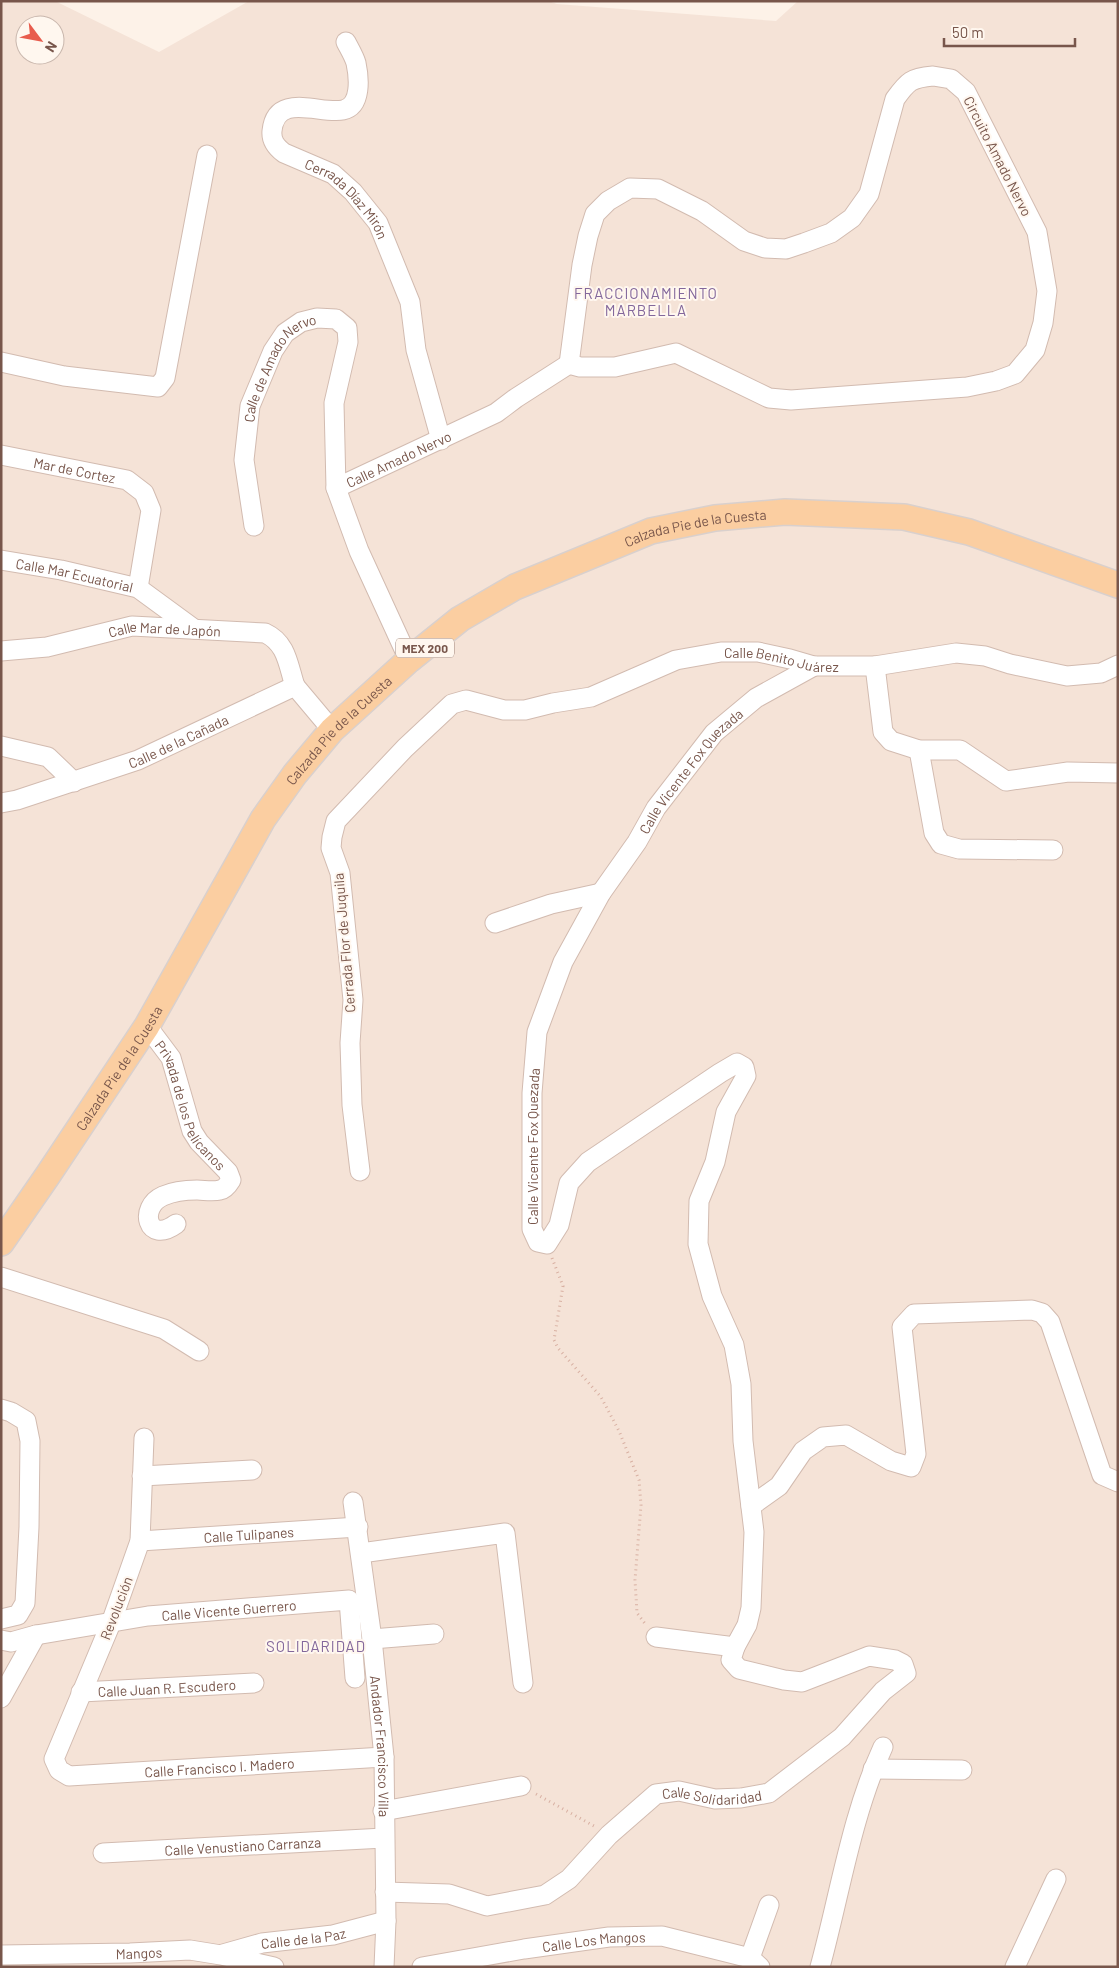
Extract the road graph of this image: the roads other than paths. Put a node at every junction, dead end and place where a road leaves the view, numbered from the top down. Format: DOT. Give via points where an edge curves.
graph roads {
  1 [pos="346,42"];
  2 [pos="207,155"];
  3 [pos="1,362"];
  4 [pos="569,364"];
  5 [pos="441,440"];
  6 [pos="1,455"];
  7 [pos="336,488"];
  8 [pos="254,526"];
  9 [pos="1,560"];
  10 [pos="1118,585"];
  11 [pos="138,588"];
  12 [pos="194,628"];
  13 [pos="1,651"];
  14 [pos="409,660"];
  15 [pos="1118,665"];
  16 [pos="814,666"];
  17 [pos="876,666"];
  18 [pos="295,686"];
  19 [pos="452,704"];
  20 [pos="332,730"];
  21 [pos="1,746"];
  22 [pos="919,750"];
  23 [pos="1118,773"];
  24 [pos="74,782"];
  25 [pos="1,802"];
  26 [pos="1052,850"];
  27 [pos="601,893"];
  28 [pos="495,923"];
  29 [pos="147,1026"];
  30 [pos="360,1171"];
  31 [pos="176,1224"];
  32 [pos="1,1243"];
  33 [pos="1,1277"];
  34 [pos="199,1352"];
  35 [pos="1,1409"];
  36 [pos="144,1438"];
  37 [pos="252,1470"];
  38 [pos="142,1476"];
  39 [pos="1118,1482"];
  40 [pos="353,1502"];
  41 [pos="751,1506"];
  42 [pos="358,1527"];
  43 [pos="140,1541"];
  44 [pos="362,1553"];
  45 [pos="1,1619"];
  46 [pos="111,1623"];
  47 [pos="434,1634"];
  48 [pos="36,1635"];
  49 [pos="656,1637"];
  50 [pos="372,1639"];
  51 [pos="1,1640"];
  52 [pos="738,1643"];
  53 [pos="355,1678"];
  54 [pos="254,1683"];
  55 [pos="522,1683"];
  56 [pos="81,1692"];
  57 [pos="1,1698"];
  58 [pos="883,1747"];
  59 [pos="384,1757"];
  60 [pos="873,1769"];
  61 [pos="59,1770"];
  62 [pos="962,1770"];
  63 [pos="521,1786"];
  64 [pos="384,1811"];
  65 [pos="384,1838"];
  66 [pos="103,1853"];
  67 [pos="1056,1879"];
  68 [pos="385,1892"];
  69 [pos="769,1905"];
  70 [pos="386,1921"];
  71 [pos="221,1954"];
  72 [pos="1,1956"];
  73 [pos="133,1960"];
  74 [pos="755,1962"];
  75 [pos="444,1965"];
  76 [pos="274,1967"];
  77 [pos="384,1967"];
  78 [pos="422,1967"];
  79 [pos="820,1967"];
  80 [pos="1014,1967"];
  1 -- 5 [label="street, Cerrada Díaz Mirón" via="355,62 358,90 352,104 343,110 291,107 281,112 274,122 272,140 284,153 333,174 353,192 378,223 410,302 416,350"];
  2 -- 3 [label="street" via="165,378 158,387 64,376"];
  4 -- 4 [label="street, Circuito Amado Nervo" via="588,236 596,214 608,201 630,188 658,189 702,211 744,241 765,248 786,249 831,234 852,218 869,194 895,99 916,77 951,78 966,92 1037,232 1047,291 1043,323 1035,350 1015,374 996,381 966,387 791,400 769,398 676,353 615,367"];
  4 -- 5 [label="street, Calle Amado Nervo" via="496,414"];
  5 -- 7 [label="street, Calle Amado Nervo"];
  6 -- 11 [label="street, Mar de Cortez" via="127,480 144,493 151,510"];
  7 -- 8 [label="street, Calle de Amado Nervo" via="334,403 348,342 347,328 336,319 317,318 302,322 285,333 273,351 250,406 244,460"];
  7 -- 14 [label="street, Calle Amado Nervo" via="359,551"];
  9 -- 11 [label="street, Calle Mar Ecuatorial"];
  10 -- 14 [label="main road, Calzada Pie de la Cuesta / MEX 200" via="969,532 904,517 785,512 715,518 651,531 515,587 460,619"];
  11 -- 12 [label="street, Calle Mar Ecuatorial"];
  12 -- 13 [label="street, Calle Mar de Japón" via="132,626 47,647"];
  12 -- 18 [label="street, Calle Mar de Japón" via="265,633 275,637 282,646"];
  14 -- 20 [label="main road, Calzada Pie de la Cuesta / MEX 200"];
  15 -- 17 [label="street, Calle Benito Juárez" via="1101,673 1067,676 956,652"];
  16 -- 17 [label="street, Calle Benito Juárez"];
  16 -- 19 [label="street, Calle Benito Juárez" via="758,652 721,652 676,660 591,697 525,710 504,710 466,700"];
  16 -- 27 [label="street, Calle Vicente Fox Quezada" via="756,698 714,733 656,808 638,842"];
  17 -- 22 [label="street" via="883,732 891,741"];
  18 -- 20 [label="street"];
  18 -- 24 [label="street, Calle de la Cañada" via="138,760"];
  19 -- 30 [label="street, Cerrada Flor de Juquila" via="336,821 332,837 331,848 340,873 353,1000 350,1043"];
  20 -- 29 [label="main road, Calzada Pie de la Cuesta / MEX 200" via="263,819"];
  21 -- 24 [label="street" via="48,757"];
  22 -- 23 [label="street" via="960,750 1006,780 1068,772"];
  22 -- 26 [label="street" via="934,833 941,844 959,849"];
  24 -- 25 [label="street, Calle de la Cañada"];
  27 -- 28 [label="street" via="551,904"];
  27 -- 41 [label="street, Calle Vicente Fox Quezada" via="563,962 538,1032 532,1093 532,1228 538,1242 547,1244 559,1225 569,1183 588,1162 720,1073 737,1063 744,1067 746,1076 726,1112 715,1162 699,1201 698,1244 712,1296 734,1345 741,1384"];
  29 -- 31 [label="street, Privada de los Pelícanos" via="171,1058 192,1131 228,1172 230,1180 228,1186 221,1190 162,1196 147,1214 153,1228 160,1231"];
  29 -- 32 [label="main road, Calzada Pie de la Cuesta / MEX 200"];
  33 -- 34 [label="street" via="164,1329"];
  35 -- 45 [label="street" via="26,1421 30,1441 25,1603 18,1615"];
  36 -- 38 [label="street, Revolución"];
  37 -- 38 [label="street"];
  38 -- 43 [label="street, Revolución"];
  39 -- 41 [label="street" via="1102,1475 1050,1322 1042,1313 1032,1310 914,1314 902,1326 916,1454 911,1467 891,1461 846,1435 823,1437 803,1451 778,1486"];
  40 -- 42 [label="street, Andador Francisco Villa"];
  41 -- 52 [label="street" via="754,1541 750,1608 747,1625"];
  42 -- 43 [label="street, Calle Tulipanes"];
  42 -- 44 [label="street, Andador Francisco Villa"];
  43 -- 46 [label="street, Revolución"];
  44 -- 50 [label="street, Andador Francisco Villa"];
  44 -- 55 [label="street" via="505,1533"];
  46 -- 48 [label="street, Calle Vicente Guerrero"];
  46 -- 53 [label="street, Calle Vicente Guerrero" via="148,1616 349,1600"];
  46 -- 56 [label="street, Revolución"];
  47 -- 50 [label="street"];
  48 -- 51 [label="street, Calle Vicente Guerrero" via="11,1642"];
  48 -- 57 [label="street"];
  49 -- 52 [label="street"];
  50 -- 59 [label="street, Andador Francisco Villa"];
  52 -- 68 [label="street, Calle Solidaridad" via="731,1660 739,1669 784,1680 802,1682 869,1656 895,1660 903,1664 906,1673 883,1691 842,1737 769,1793 715,1799 679,1791 656,1794 610,1835 569,1879 545,1894 487,1906 449,1894"];
  54 -- 56 [label="street, Calle Juan R. Escudero"];
  56 -- 61 [label="street, Revolución" via="54,1759"];
  58 -- 60 [label="street"];
  59 -- 61 [label="street, Calle Francisco I. Madero" via="68,1776"];
  59 -- 64 [label="street, Andador Francisco Villa"];
  60 -- 62 [label="street"];
  60 -- 79 [label="street" via="844,1867"];
  63 -- 64 [label="street"];
  64 -- 65 [label="street, Andador Francisco Villa"];
  65 -- 66 [label="street, Calle Venustiano Carranza"];
  65 -- 68 [label="street, Andador Francisco Villa"];
  67 -- 80 [label="street"];
  68 -- 70 [label="street, Andador Francisco Villa"];
  69 -- 74 [label="street"];
  70 -- 71 [label="street, Calle de la Paz" via="333,1935 262,1942"];
  70 -- 77 [label="street, Andador Francisco Villa"];
  71 -- 73 [label="street, Mangos" via="190,1950"];
  71 -- 76 [label="street, Mangos"];
  72 -- 73 [label="street, Mangos"];
  74 -- 75 [label="street, Calle Los Mangos" via="662,1936 609,1937"];
  75 -- 78 [label="street, Calle Los Mangos"];
}
